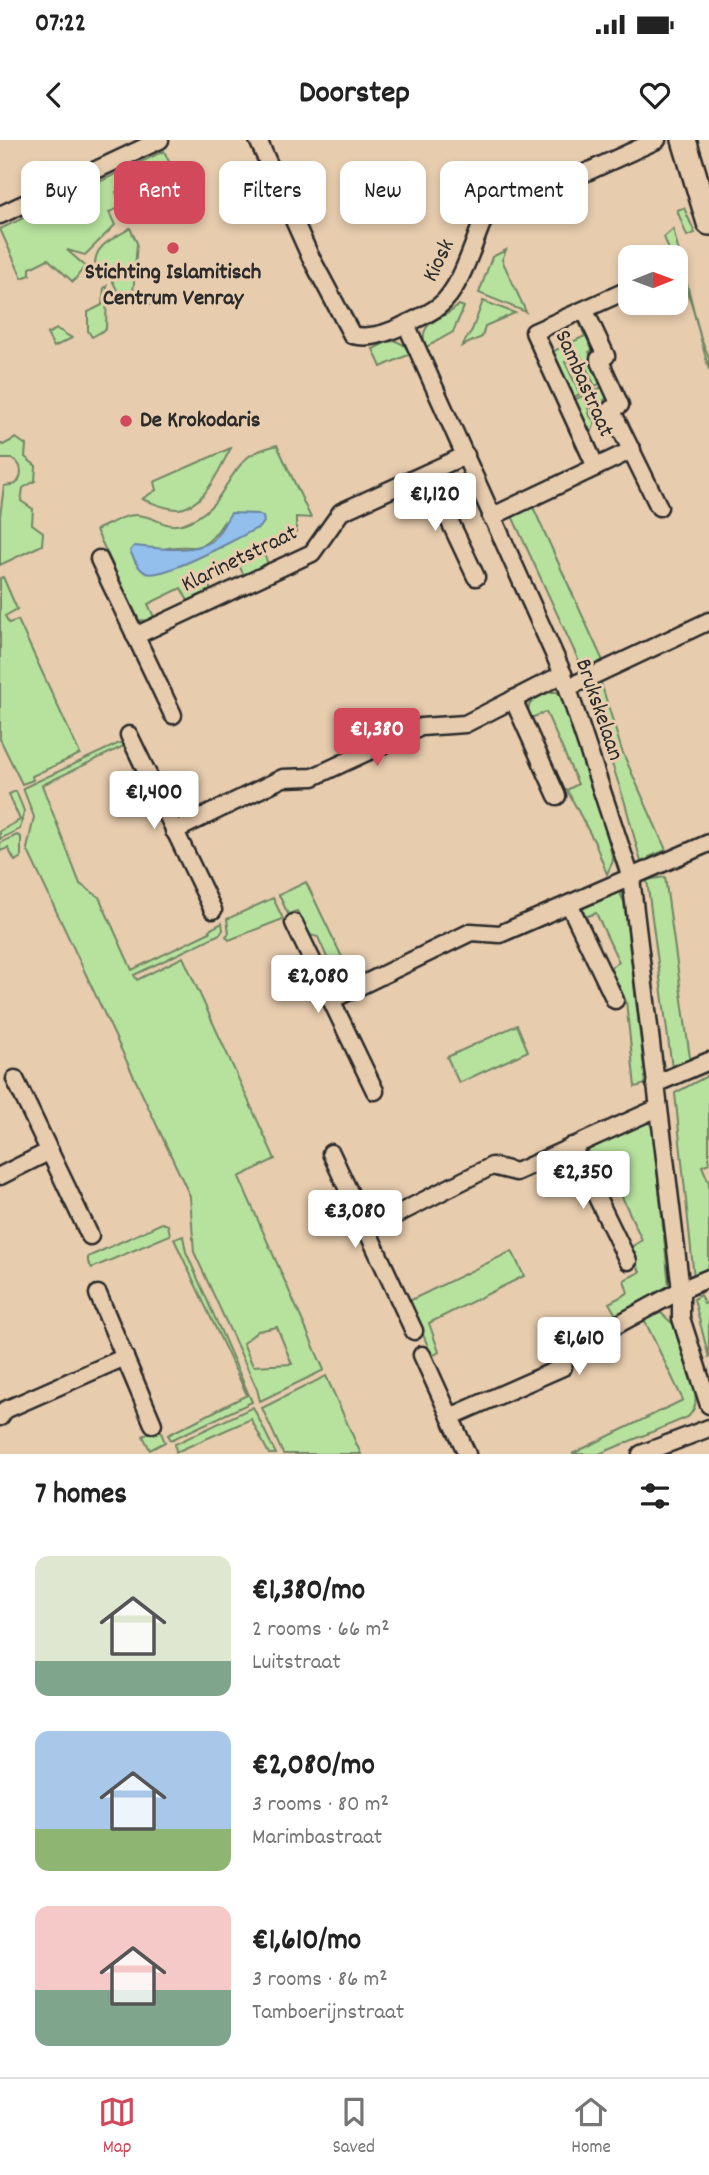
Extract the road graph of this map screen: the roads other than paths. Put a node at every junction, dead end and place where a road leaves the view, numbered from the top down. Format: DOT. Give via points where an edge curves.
graph roads {
  1 [pos="160,140"];
  2 [pos="258,140"];
  3 [pos="657,140"];
  4 [pos="684,140"];
  5 [pos="0,215"];
  6 [pos="709,223"];
  7 [pos="618,295"];
  8 [pos="585,311"];
  9 [pos="406,324"];
  10 [pos="632,450"];
  11 [pos="466,455"];
  12 [pos="596,467"];
  13 [pos="427,472"];
  14 [pos="659,507"];
  15 [pos="491,517"];
  16 [pos="99,559"];
  17 [pos="476,577"];
  18 [pos="709,621"];
  19 [pos="135,636"];
  20 [pos="566,680"];
  21 [pos="513,699"];
  22 [pos="173,715"];
  23 [pos="129,735"];
  24 [pos="557,796"];
  25 [pos="174,831"];
  26 [pos="709,843"];
  27 [pos="631,878"];
  28 [pos="569,904"];
  29 [pos="213,910"];
  30 [pos="294,922"];
  31 [pos="331,1000"];
  32 [pos="615,1000"];
  33 [pos="709,1061"];
  34 [pos="15,1079"];
  35 [pos="655,1084"];
  36 [pos="375,1091"];
  37 [pos="658,1108"];
  38 [pos="572,1146"];
  39 [pos="50,1151"];
  40 [pos="331,1153"];
  41 [pos="0,1176"];
  42 [pos="366,1230"];
  43 [pos="90,1236"];
  44 [pos="628,1261"];
  45 [pos="709,1278"];
  46 [pos="681,1290"];
  47 [pos="98,1294"];
  48 [pos="414,1331"];
  49 [pos="422,1355"];
  50 [pos="125,1357"];
  51 [pos="709,1405"];
  52 [pos="0,1417"];
  53 [pos="450,1417"];
  54 [pos="153,1424"];
  55 [pos="709,1428"];
  56 [pos="467,1454"];
  57 [pos="641,1454"];
  1 -- 5 [label="street"];
  2 -- 9 [label="street" via="310,256 352,335 374,336"];
  3 -- 9 [label="street, Kiosk" via="486,218 449,296"];
  4 -- 6 [label="street"];
  7 -- 8 [label="street, Sambastraat"];
  8 -- 10 [label="street, Sambastraat" via="606,356 599,359 620,405 611,409"];
  8 -- 12 [label="street, Sambastraat" via="534,332"];
  9 -- 11 [label="street, Brukskelaan"];
  10 -- 12 [label="street, Sambastraat"];
  10 -- 14 [label="street, Sambastraat"];
  11 -- 13 [label="street, Klarinetstraat"];
  11 -- 15 [label="street, Brukskelaan"];
  12 -- 15 [label="street, Sambastraat"];
  13 -- 17 [label="street"];
  13 -- 19 [label="street, Klarinetstraat" via="341,512 312,552"];
  15 -- 20 [label="street, Brukskelaan"];
  16 -- 19 [label="street"];
  18 -- 20 [label="street"];
  19 -- 22 [label="street"];
  20 -- 21 [label="street"];
  20 -- 27 [label="street, Brukskelaan"];
  21 -- 24 [label="street"];
  21 -- 25 [label="street" via="465,724 421,727 313,777 283,778"];
  23 -- 25 [label="street"];
  25 -- 29 [label="street"];
  26 -- 27 [label="street"];
  27 -- 28 [label="street"];
  27 -- 35 [label="street, Brukskelaan"];
  28 -- 31 [label="street" via="500,934 471,932"];
  28 -- 32 [label="street"];
  30 -- 31 [label="street"];
  31 -- 36 [label="street"];
  33 -- 35 [label="street"];
  34 -- 39 [label="street"];
  35 -- 37 [label="street, Brukskelaan"];
  37 -- 38 [label="street"];
  37 -- 46 [label="street, Brukskelaan"];
  38 -- 42 [label="street" via="516,1172 492,1166"];
  38 -- 44 [label="street"];
  39 -- 41 [label="street"];
  39 -- 43 [label="street"];
  40 -- 42 [label="street"];
  42 -- 48 [label="street"];
  45 -- 46 [label="street"];
  46 -- 51 [label="street, Brukskelaan" via="681,1318"];
  46 -- 53 [label="street" via="565,1353 564,1367"];
  47 -- 50 [label="street"];
  49 -- 53 [label="street"];
  50 -- 52 [label="street" via="5,1410"];
  50 -- 54 [label="street"];
  53 -- 56 [label="street"];
  55 -- 57 [label="street"];
}
